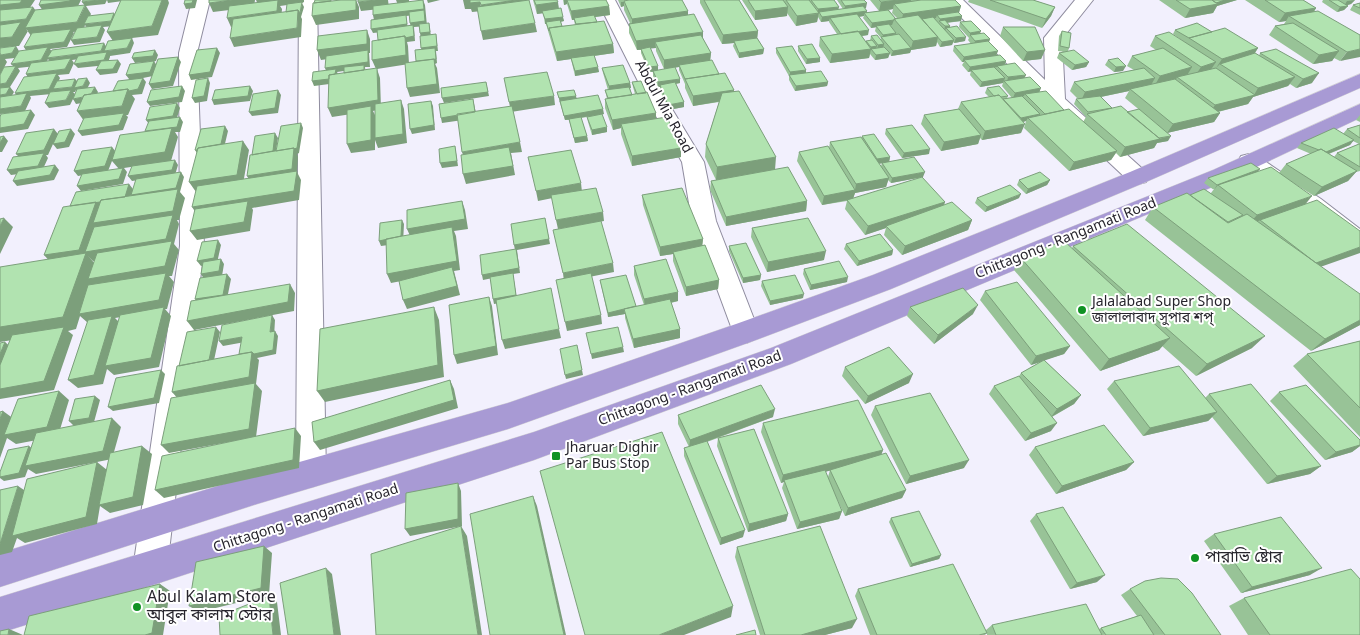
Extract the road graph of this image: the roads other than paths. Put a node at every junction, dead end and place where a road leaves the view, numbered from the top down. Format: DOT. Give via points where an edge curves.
graph roads {
  1 [pos="201,0"];
  2 [pos="308,0"];
  3 [pos="606,0"];
  4 [pos="953,0"];
  5 [pos="1084,0"];
  6 [pos="1360,80"];
  7 [pos="1055,101"];
  8 [pos="1360,110"];
  9 [pos="1249,161"];
  10 [pos="1138,177"];
  11 [pos="1360,242"];
  12 [pos="746,332"];
  13 [pos="311,473"];
  14 [pos="156,521"];
  15 [pos="150,569"];
  16 [pos="0,570"];
  17 [pos="0,615"];
  1 -- 14 [label="street" via="188,53 192,246"];
  2 -- 13 [label="street"];
  3 -- 12 [label="street, Abdul Mia Road" via="693,162 704,221"];
  4 -- 7 [label="street"];
  5 -- 7 [label="street" via="1053,38"];
  6 -- 10 [label="highway"];
  7 -- 10 [label="street"];
  8 -- 9 [label="highway, Chittagong - Rangamati Road"];
  9 -- 11 [label="street"];
  9 -- 15 [label="highway, Chittagong - Rangamati Road" via="780,356 534,446"];
  10 -- 12 [label="highway" via="882,282"];
  12 -- 13 [label="highway" via="508,416"];
  13 -- 14 [label="highway"];
  14 -- 15 [label="street"];
  14 -- 16 [label="highway"];
  15 -- 17 [label="highway, Chittagong - Rangamati Road"];
}
